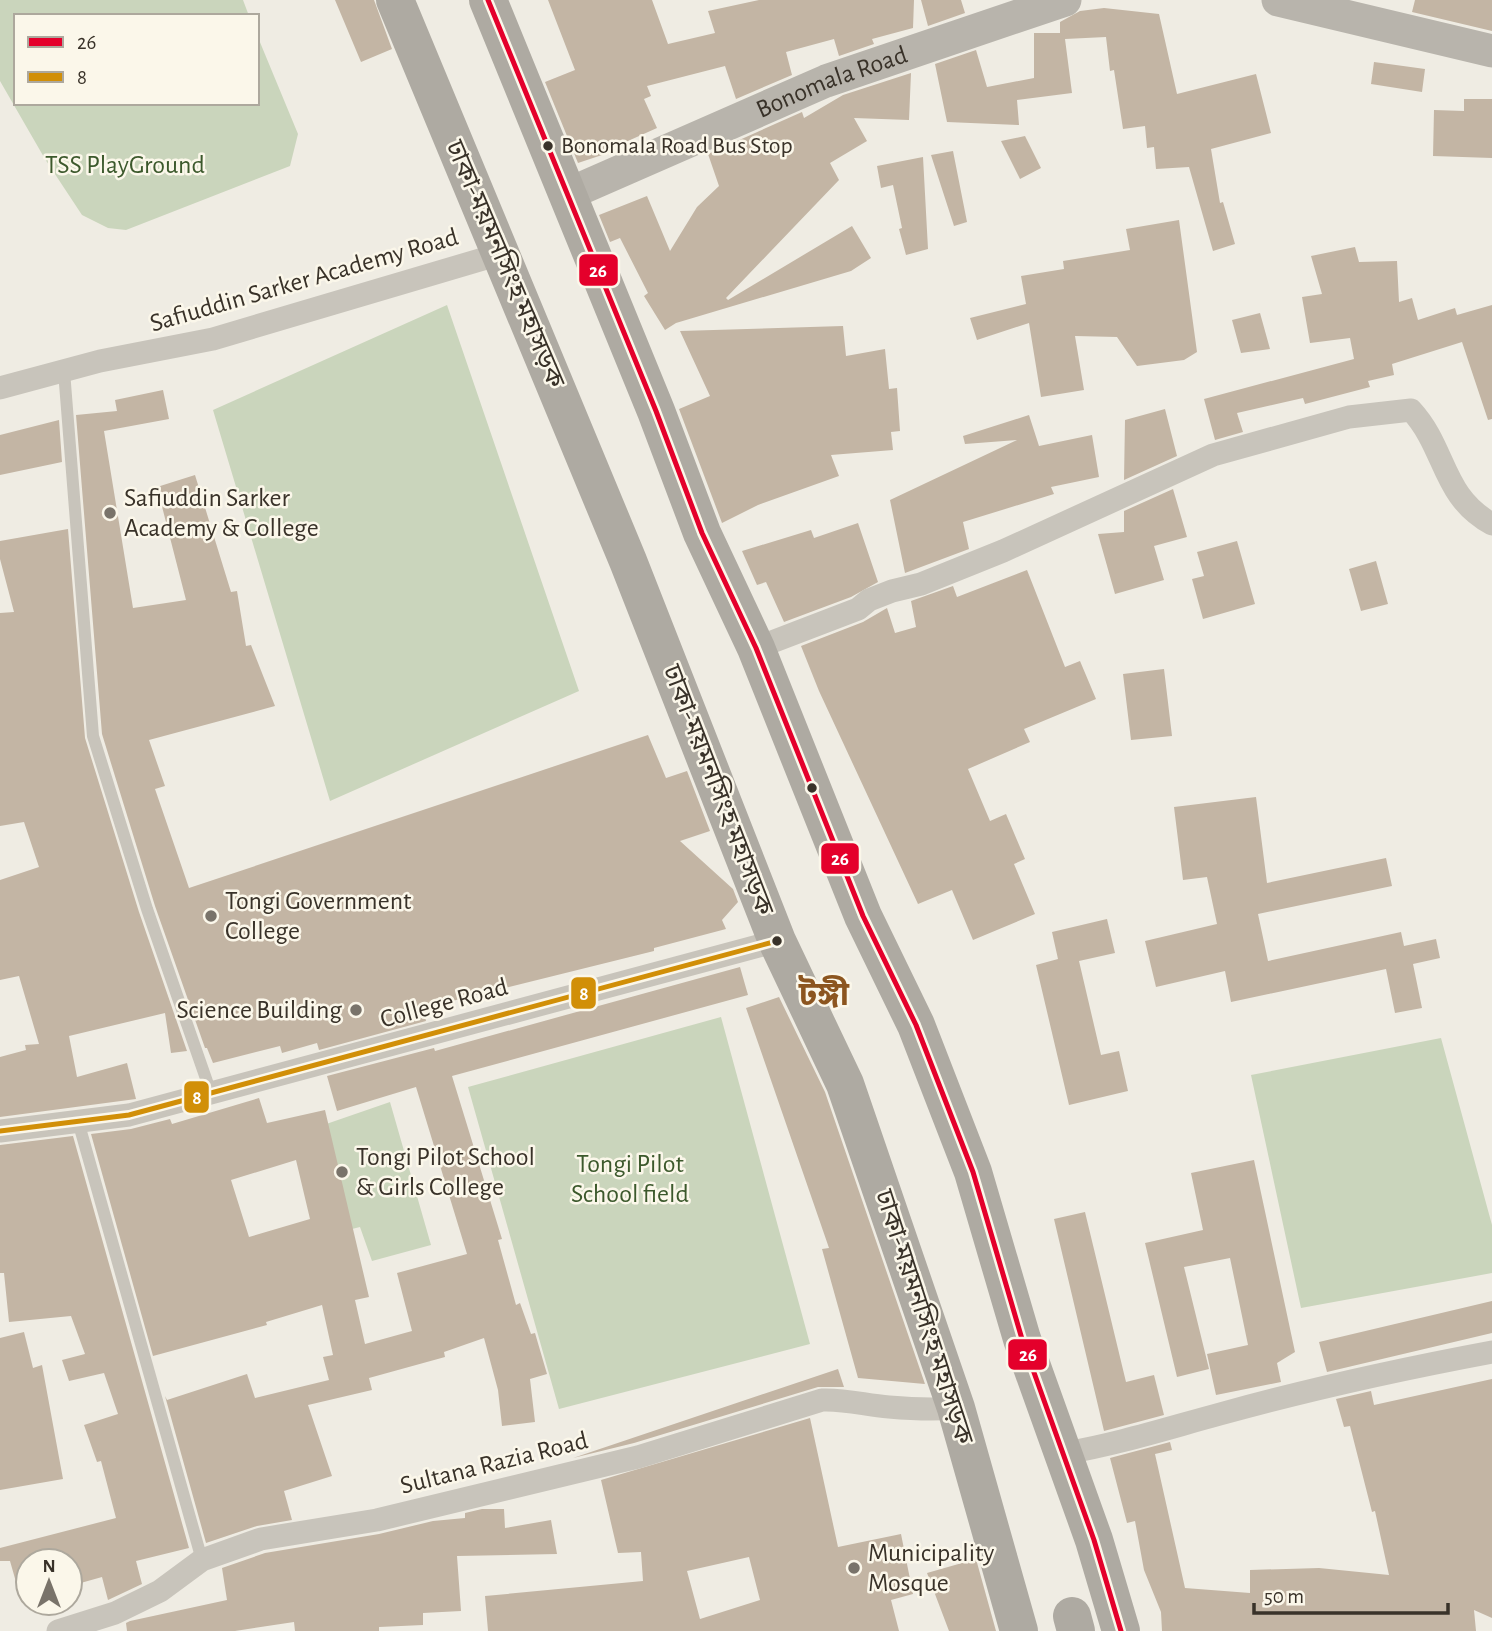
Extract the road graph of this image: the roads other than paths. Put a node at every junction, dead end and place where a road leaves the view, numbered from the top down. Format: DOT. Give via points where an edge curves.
graph roads {
  1 [pos="395,0"];
  2 [pos="488,0"];
  3 [pos="1065,0"];
  4 [pos="1279,0"];
  5 [pos="1492,51"];
  6 [pos="566,195"];
  7 [pos="500,254"];
  8 [pos="64,371"];
  9 [pos="0,388"];
  10 [pos="1492,524"];
  11 [pos="756,648"];
  12 [pos="778,941"];
  13 [pos="211,1093"];
  14 [pos="78,1121"];
  15 [pos="0,1131"];
  16 [pos="1492,1352"];
  17 [pos="956,1408"];
  18 [pos="1065,1453"];
  19 [pos="202,1560"];
  20 [pos="58,1631"];
  21 [pos="1019,1631"];
  22 [pos="1121,1631"];
  1 -- 7 [label="highway, ঢাকা-ময়মনসিংহ মহাসড়ক"];
  2 -- 6 [label="highway"];
  3 -- 6 [label="street, Bonomala Road" via="826,81"];
  4 -- 5 [label="street"];
  6 -- 11 [label="highway" via="702,533"];
  7 -- 8 [label="street, Safiuddin Sarker Academy Road" via="213,339"];
  7 -- 12 [label="highway, ঢাকা-ময়মনসিংহ মহাসড়ক"];
  8 -- 9 [label="street, Safiuddin Sarker Academy Road"];
  8 -- 13 [label="lane" via="93,736"];
  10 -- 11 [label="street" via="1471,513 1455,492 1424,425 1411,410 1349,417 1213,455 1003,551"];
  11 -- 18 [label="highway" via="863,916 916,1025 973,1172 1022,1339"];
  12 -- 13 [label="street, College Road"];
  12 -- 17 [label="highway, ঢাকা-ময়মনসিংহ মহাসড়ক" via="845,1083"];
  13 -- 14 [label="street, College Road" via="128,1115"];
  14 -- 15 [label="street, College Road"];
  14 -- 19 [label="lane"];
  16 -- 18 [label="street" via="1405,1368 1117,1444"];
  17 -- 19 [label="street, Sultana Razia Road" via="822,1400 638,1457 377,1520 261,1539"];
  17 -- 21 [label="highway, ঢাকা-ময়মনসিংহ মহাসড়ক"];
  18 -- 22 [label="highway"];
  19 -- 20 [label="street, Sultana Razia Road" via="160,1591"];
}
